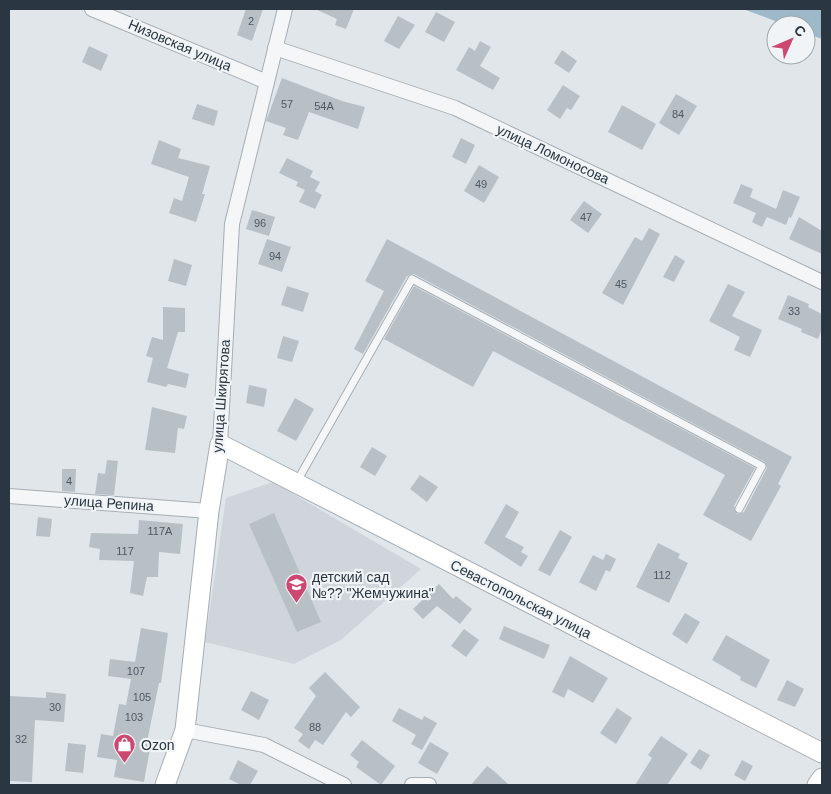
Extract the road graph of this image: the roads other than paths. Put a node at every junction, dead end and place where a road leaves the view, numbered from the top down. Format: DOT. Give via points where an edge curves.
graph roads {
  1 [pos="92,9"];
  2 [pos="285,9"];
  3 [pos="275,48"];
  4 [pos="267,82"];
  5 [pos="822,282"];
  6 [pos="220,444"];
  7 [pos="296,483"];
  8 [pos="9,496"];
  9 [pos="739,509"];
  10 [pos="209,511"];
  11 [pos="185,730"];
  12 [pos="822,754"];
  13 [pos="822,778"];
  14 [pos="165,785"];
  15 [pos="344,785"];
  16 [pos="412,785"];
  17 [pos="429,785"];
  18 [pos="817,785"];
  1 -- 4 [label="street, Низовская улица"];
  2 -- 3 [label="street, улица Шкирятова"];
  3 -- 4 [label="street, улица Шкирятова"];
  3 -- 5 [label="street, улица Ломоносова" via="455,108"];
  4 -- 6 [label="street, улица Шкирятова" via="232,224"];
  6 -- 7 [label="street, Севастопольская улица"];
  6 -- 10 [label="street, улица Шкирятова"];
  7 -- 9 [label="lane" via="412,279 762,466"];
  7 -- 12 [label="street, Севастопольская улица"];
  8 -- 10 [label="street, улица Репина"];
  10 -- 11 [label="street, улица Шкирятова"];
  11 -- 14 [label="street, улица Шкирятова"];
  11 -- 15 [label="street" via="264,745"];
  13 -- 18 [label="street"];
  16 -- 17 [label="street"];
}
